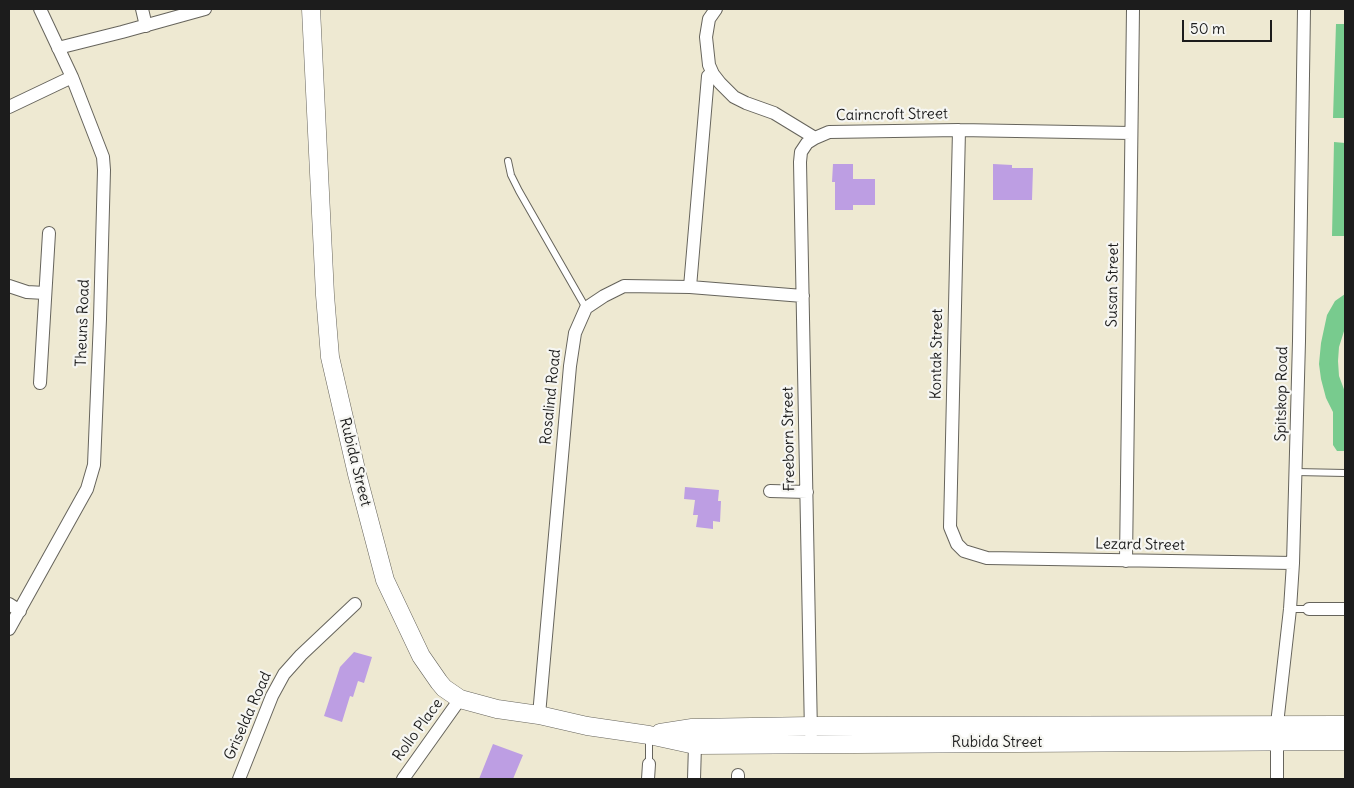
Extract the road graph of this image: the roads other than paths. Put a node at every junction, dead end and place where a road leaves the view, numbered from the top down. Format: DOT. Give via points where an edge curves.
graph roads {
  1 [pos="40,9"];
  2 [pos="142,9"];
  3 [pos="205,9"];
  4 [pos="311,9"];
  5 [pos="716,9"];
  6 [pos="1133,9"];
  7 [pos="1304,9"];
  8 [pos="146,26"];
  9 [pos="58,48"];
  10 [pos="708,76"];
  11 [pos="72,78"];
  12 [pos="9,107"];
  13 [pos="959,130"];
  14 [pos="1131,134"];
  15 [pos="815,138"];
  16 [pos="508,161"];
  17 [pos="49,233"];
  18 [pos="9,286"];
  19 [pos="690,287"];
  20 [pos="45,293"];
  21 [pos="803,296"];
  22 [pos="586,308"];
  23 [pos="40,383"];
  24 [pos="1296,472"];
  25 [pos="1345,473"];
  26 [pos="770,492"];
  27 [pos="807,492"];
  28 [pos="986,558"];
  29 [pos="1126,561"];
  30 [pos="1293,563"];
  31 [pos="355,604"];
  32 [pos="14,608"];
  33 [pos="1309,609"];
  34 [pos="1345,609"];
  35 [pos="1290,610"];
  36 [pos="9,629"];
  37 [pos="460,699"];
  38 [pos="539,715"];
  39 [pos="1277,724"];
  40 [pos="1345,725"];
  41 [pos="811,726"];
  42 [pos="649,735"];
  43 [pos="1345,741"];
  44 [pos="1277,742"];
  45 [pos="695,744"];
  46 [pos="812,744"];
  47 [pos="649,764"];
  48 [pos="238,779"];
  49 [pos="403,779"];
  50 [pos="648,779"];
  51 [pos="694,779"];
  52 [pos="1277,779"];
  1 -- 9 [label="street, Theuns Road"];
  2 -- 8 [label="street"];
  3 -- 8 [label="street"];
  4 -- 37 [label="street, Rubida Street" via="330,357 385,580 420,656 444,688"];
  5 -- 15 [label="street" via="709,19 706,37 709,65 720,84 734,97 774,113"];
  6 -- 14 [label="street, Susan Street"];
  7 -- 24 [label="street, Spitskop Road"];
  8 -- 9 [label="street"];
  9 -- 11 [label="street, Theuns Road"];
  10 -- 19 [label="street"];
  11 -- 12 [label="street"];
  11 -- 32 [label="street, Theuns Road" via="99,144 104,170 94,465 87,489"];
  13 -- 14 [label="street, Cairncroft Street"];
  13 -- 15 [label="street, Cairncroft Street" via="829,132"];
  13 -- 28 [label="street, Kontak Street" via="950,527 957,544 964,551"];
  14 -- 29 [label="street, Susan Street"];
  15 -- 21 [label="street, Freeborn Street" via="801,152 800,162"];
  16 -- 22 [label="lane" via="519,191"];
  17 -- 20 [label="street"];
  18 -- 20 [label="street"];
  19 -- 21 [label="street"];
  19 -- 22 [label="street" via="624,286"];
  20 -- 23 [label="street"];
  21 -- 27 [label="street, Freeborn Street"];
  22 -- 38 [label="street, Rosalind Road" via="575,333 570,366"];
  24 -- 25 [label="lane"];
  24 -- 30 [label="street, Spitskop Road"];
  26 -- 27 [label="street"];
  27 -- 41 [label="street, Freeborn Street"];
  28 -- 29 [label="street, Lezard Street"];
  29 -- 30 [label="street, Lezard Street"];
  30 -- 35 [label="street, Spitskop Road"];
  31 -- 48 [label="street, Griselda Road" via="284,674"];
  32 -- 36 [label="street, Theuns Road"];
  33 -- 34 [label="street"];
  33 -- 35 [label="lane"];
  35 -- 39 [label="street, Spitskop Road"];
  37 -- 38 [label="street, Rubida Street"];
  37 -- 49 [label="street, Rollo Place"];
  38 -- 42 [label="street, Rubida Street"];
  39 -- 40 [label="street, Rubida Street"];
  39 -- 41 [label="street, Rubida Street"];
  39 -- 44 [label="street, Spitskop Road"];
  41 -- 42 [label="street, Rubida Street" via="692,728"];
  41 -- 46 [label="street, Freeborn Street"];
  42 -- 45 [label="street, Rubida Street"];
  42 -- 47 [label="lane"];
  43 -- 44 [label="street, Rubida Street"];
  44 -- 46 [label="street, Rubida Street"];
  44 -- 52 [label="street, Spitskop Road"];
  45 -- 46 [label="street, Rubida Street"];
  45 -- 51 [label="street"];
  47 -- 50 [label="street"];
}
